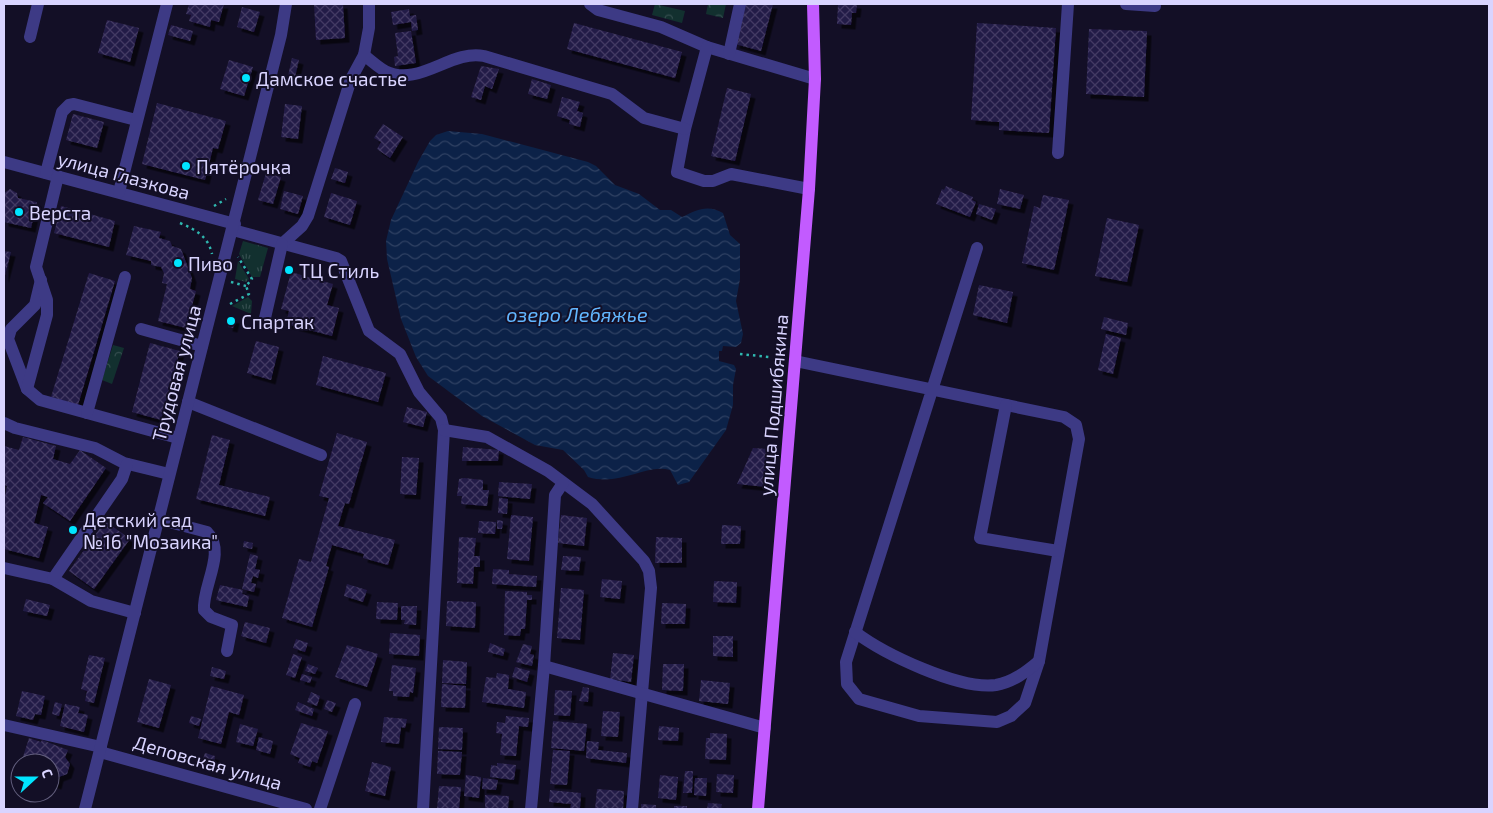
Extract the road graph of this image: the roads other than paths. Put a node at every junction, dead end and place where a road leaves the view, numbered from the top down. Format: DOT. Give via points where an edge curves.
graph roads {
  1 [pos="38,4"];
  2 [pos="167,4"];
  3 [pos="286,4"];
  4 [pos="590,4"];
  5 [pos="740,4"];
  6 [pos="813,4"];
  7 [pos="1068,4"];
  8 [pos="1126,4"];
  9 [pos="1155,6"];
  10 [pos="370,8"];
  11 [pos="30,37"];
  12 [pos="707,47"];
  13 [pos="364,54"];
  14 [pos="729,54"];
  15 [pos="815,79"];
  16 [pos="136,120"];
  17 [pos="685,129"];
  18 [pos="1058,153"];
  19 [pos="4,162"];
  20 [pos="52,175"];
  21 [pos="809,189"];
  22 [pos="118,192"];
  23 [pos="234,227"];
  24 [pos="282,244"];
  25 [pos="977,248"];
  26 [pos="126,277"];
  27 [pos="40,280"];
  28 [pos="265,318"];
  29 [pos="141,329"];
  30 [pos="202,346"];
  31 [pos="795,361"];
  32 [pos="27,389"];
  33 [pos="934,390"];
  34 [pos="188,402"];
  35 [pos="1006,405"];
  36 [pos="86,413"];
  37 [pos="4,423"];
  38 [pos="444,430"];
  39 [pos="178,438"];
  40 [pos="321,455"];
  41 [pos="126,464"];
  42 [pos="170,474"];
  43 [pos="563,483"];
  44 [pos="158,519"];
  45 [pos="1058,551"];
  46 [pos="4,568"];
  47 [pos="53,579"];
  48 [pos="135,613"];
  49 [pos="855,632"];
  50 [pos="227,651"];
  51 [pos="1039,661"];
  52 [pos="544,666"];
  53 [pos="642,693"];
  54 [pos="354,704"];
  55 [pos="4,725"];
  56 [pos="765,728"];
  57 [pos="101,749"];
  58 [pos="86,809"];
  59 [pos="306,809"];
  60 [pos="320,809"];
  61 [pos="423,809"];
  62 [pos="531,809"];
  63 [pos="632,809"];
  64 [pos="758,809"];
  1 -- 11 [label="street"];
  2 -- 16 [label="street"];
  3 -- 23 [label="street, Трудовая улица"];
  4 -- 12 [label="street" via="598,10 661,27"];
  5 -- 14 [label="street"];
  6 -- 15 [label="main road, улица Подшибякина"];
  7 -- 18 [label="street"];
  8 -- 9 [label="street"];
  10 -- 13 [label="street"];
  12 -- 14 [label="street"];
  12 -- 17 [label="street"];
  13 -- 17 [label="street" via="385,71 402,75 422,72 464,56 478,55 612,94 644,118"];
  13 -- 24 [label="street" via="351,79 308,216"];
  14 -- 15 [label="street"];
  15 -- 21 [label="main road, улица Подшибякина"];
  16 -- 20 [label="street" via="69,105 62,112"];
  16 -- 22 [label="street"];
  17 -- 21 [label="street" via="677,167 679,174 704,181 731,174"];
  19 -- 20 [label="street, улица Глазкова"];
  20 -- 22 [label="street, улица Глазкова"];
  20 -- 27 [label="street" via="36,267"];
  21 -- 31 [label="main road, улица Подшибякина"];
  22 -- 23 [label="street, улица Глазкова"];
  23 -- 24 [label="street, улица Глазкова"];
  23 -- 30 [label="street, Трудовая улица"];
  24 -- 28 [label="street"];
  24 -- 38 [label="street, улица Глазкова" via="341,261 369,331 400,354 419,392 441,418"];
  25 -- 33 [label="street"];
  26 -- 36 [label="street"];
  27 -- 32 [label="street" via="47,300 47,315"];
  27 -- 32 [label="street" via="35,304 11,329 8,339"];
  29 -- 30 [label="street"];
  30 -- 34 [label="street, Трудовая улица"];
  31 -- 33 [label="street"];
  31 -- 56 [label="main road, улица Подшибякина"];
  32 -- 36 [label="street" via="40,400"];
  33 -- 35 [label="street"];
  33 -- 49 [label="street"];
  34 -- 39 [label="street, Трудовая улица"];
  34 -- 40 [label="street"];
  35 -- 45 [label="street" via="1064,417 1076,425 1079,439"];
  35 -- 45 [label="street" via="980,538"];
  36 -- 39 [label="street"];
  37 -- 41 [label="street" via="102,450"];
  38 -- 43 [label="street" via="487,437"];
  38 -- 61 [label="street"];
  39 -- 42 [label="street, Трудовая улица"];
  41 -- 42 [label="street"];
  41 -- 47 [label="street" via="122,479"];
  42 -- 44 [label="street, Трудовая улица"];
  43 -- 52 [label="street" via="555,495"];
  43 -- 53 [label="street" via="599,510 632,545 649,571 651,588"];
  44 -- 48 [label="street, Трудовая улица"];
  44 -- 50 [label="street" via="207,532 212,537 215,550 204,610 211,617 232,625"];
  45 -- 51 [label="street"];
  46 -- 47 [label="street"];
  47 -- 48 [label="street" via="91,601"];
  48 -- 57 [label="street, Трудовая улица"];
  49 -- 51 [label="street" via="898,659 963,681 995,685 1018,678"];
  49 -- 51 [label="street" via="846,662 847,684 859,699 919,716 997,722 1011,716 1024,703"];
  52 -- 53 [label="street"];
  52 -- 62 [label="street"];
  53 -- 56 [label="street"];
  53 -- 63 [label="street"];
  54 -- 60 [label="street"];
  55 -- 57 [label="street, Деповская улица"];
  56 -- 64 [label="main road, улица Подшибякина"];
  57 -- 58 [label="street, Трудовая улица"];
  57 -- 59 [label="street, Деповская улица"];
}
